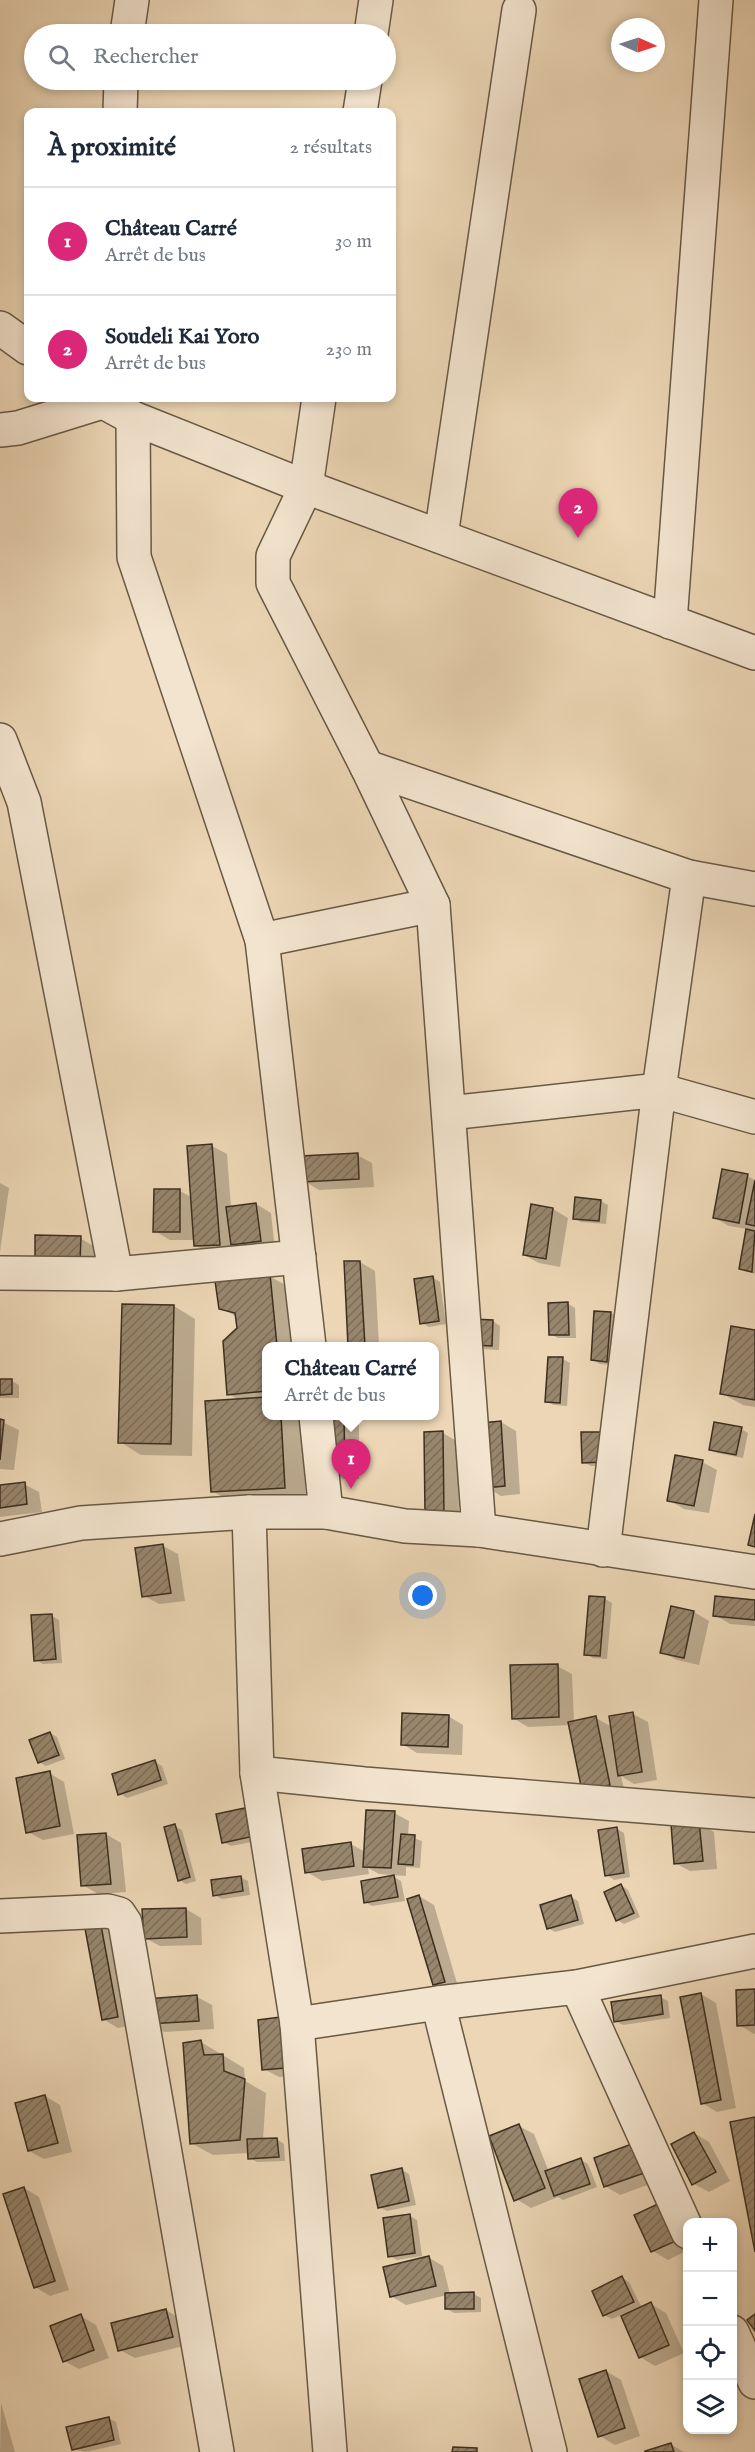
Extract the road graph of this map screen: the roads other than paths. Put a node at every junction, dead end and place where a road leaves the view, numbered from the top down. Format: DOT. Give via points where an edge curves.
graph roads {
  1 [pos="132,0"];
  2 [pos="376,0"];
  3 [pos="716,0"];
  4 [pos="519,10"];
  5 [pos="128,24"];
  6 [pos="372,24"];
  7 [pos="121,90"];
  8 [pos="363,90"];
  9 [pos="120,108"];
  10 [pos="361,108"];
  11 [pos="0,328"];
  12 [pos="24,345"];
  13 [pos="92,402"];
  14 [pos="105,402"];
  15 [pos="318,402"];
  16 [pos="133,418"];
  17 [pos="0,430"];
  18 [pos="306,487"];
  19 [pos="441,536"];
  20 [pos="670,622"];
  21 [pos="755,653"];
  22 [pos="0,740"];
  23 [pos="367,767"];
  24 [pos="689,877"];
  25 [pos="755,890"];
  26 [pos="433,905"];
  27 [pos="262,940"];
  28 [pos="659,1090"];
  29 [pos="450,1113"];
  30 [pos="755,1117"];
  31 [pos="299,1257"];
  32 [pos="0,1273"];
  33 [pos="116,1274"];
  34 [pos="308,1342"];
  35 [pos="316,1420"];
  36 [pos="249,1512"];
  37 [pos="326,1512"];
  38 [pos="479,1530"];
  39 [pos="0,1539"];
  40 [pos="603,1550"];
  41 [pos="755,1572"];
  42 [pos="257,1773"];
  43 [pos="755,1815"];
  44 [pos="0,1916"];
  45 [pos="755,1951"];
  46 [pos="577,1987"];
  47 [pos="438,2003"];
  48 [pos="297,2024"];
  49 [pos="683,2223"];
  50 [pos="737,2343"];
  51 [pos="755,2382"];
  52 [pos="217,2452"];
  53 [pos="330,2452"];
  54 [pos="550,2452"];
  1 -- 5 [label="street"];
  2 -- 6 [label="street"];
  3 -- 20 [label="street"];
  4 -- 19 [label="street"];
  7 -- 9 [label="street"];
  8 -- 10 [label="street"];
  11 -- 12 [label="street"];
  13 -- 17 [label="street" via="18,428"];
  14 -- 16 [label="street"];
  15 -- 18 [label="street"];
  16 -- 18 [label="street"];
  16 -- 27 [label="street" via="134,557"];
  18 -- 19 [label="street"];
  18 -- 23 [label="street" via="273,556 273,583"];
  19 -- 20 [label="street"];
  20 -- 21 [label="street"];
  22 -- 33 [label="street" via="24,802"];
  23 -- 24 [label="street"];
  23 -- 26 [label="street"];
  24 -- 25 [label="street"];
  24 -- 28 [label="street"];
  26 -- 27 [label="street"];
  26 -- 29 [label="street"];
  27 -- 31 [label="street"];
  28 -- 29 [label="street"];
  28 -- 30 [label="street"];
  28 -- 40 [label="street"];
  29 -- 38 [label="street"];
  31 -- 33 [label="street"];
  31 -- 34 [label="street"];
  32 -- 33 [label="street"];
  35 -- 37 [label="street"];
  36 -- 37 [label="street"];
  36 -- 39 [label="street" via="81,1523"];
  36 -- 42 [label="street"];
  37 -- 38 [label="street" via="405,1526"];
  38 -- 40 [label="street"];
  40 -- 41 [label="street"];
  42 -- 43 [label="street"];
  42 -- 48 [label="street"];
  44 -- 52 [label="street" via="108,1911 119,1914 125,1923"];
  45 -- 46 [label="street"];
  46 -- 47 [label="street"];
  46 -- 49 [label="street"];
  47 -- 48 [label="street"];
  47 -- 54 [label="street"];
  48 -- 53 [label="street"];
  50 -- 51 [label="street"];
}
